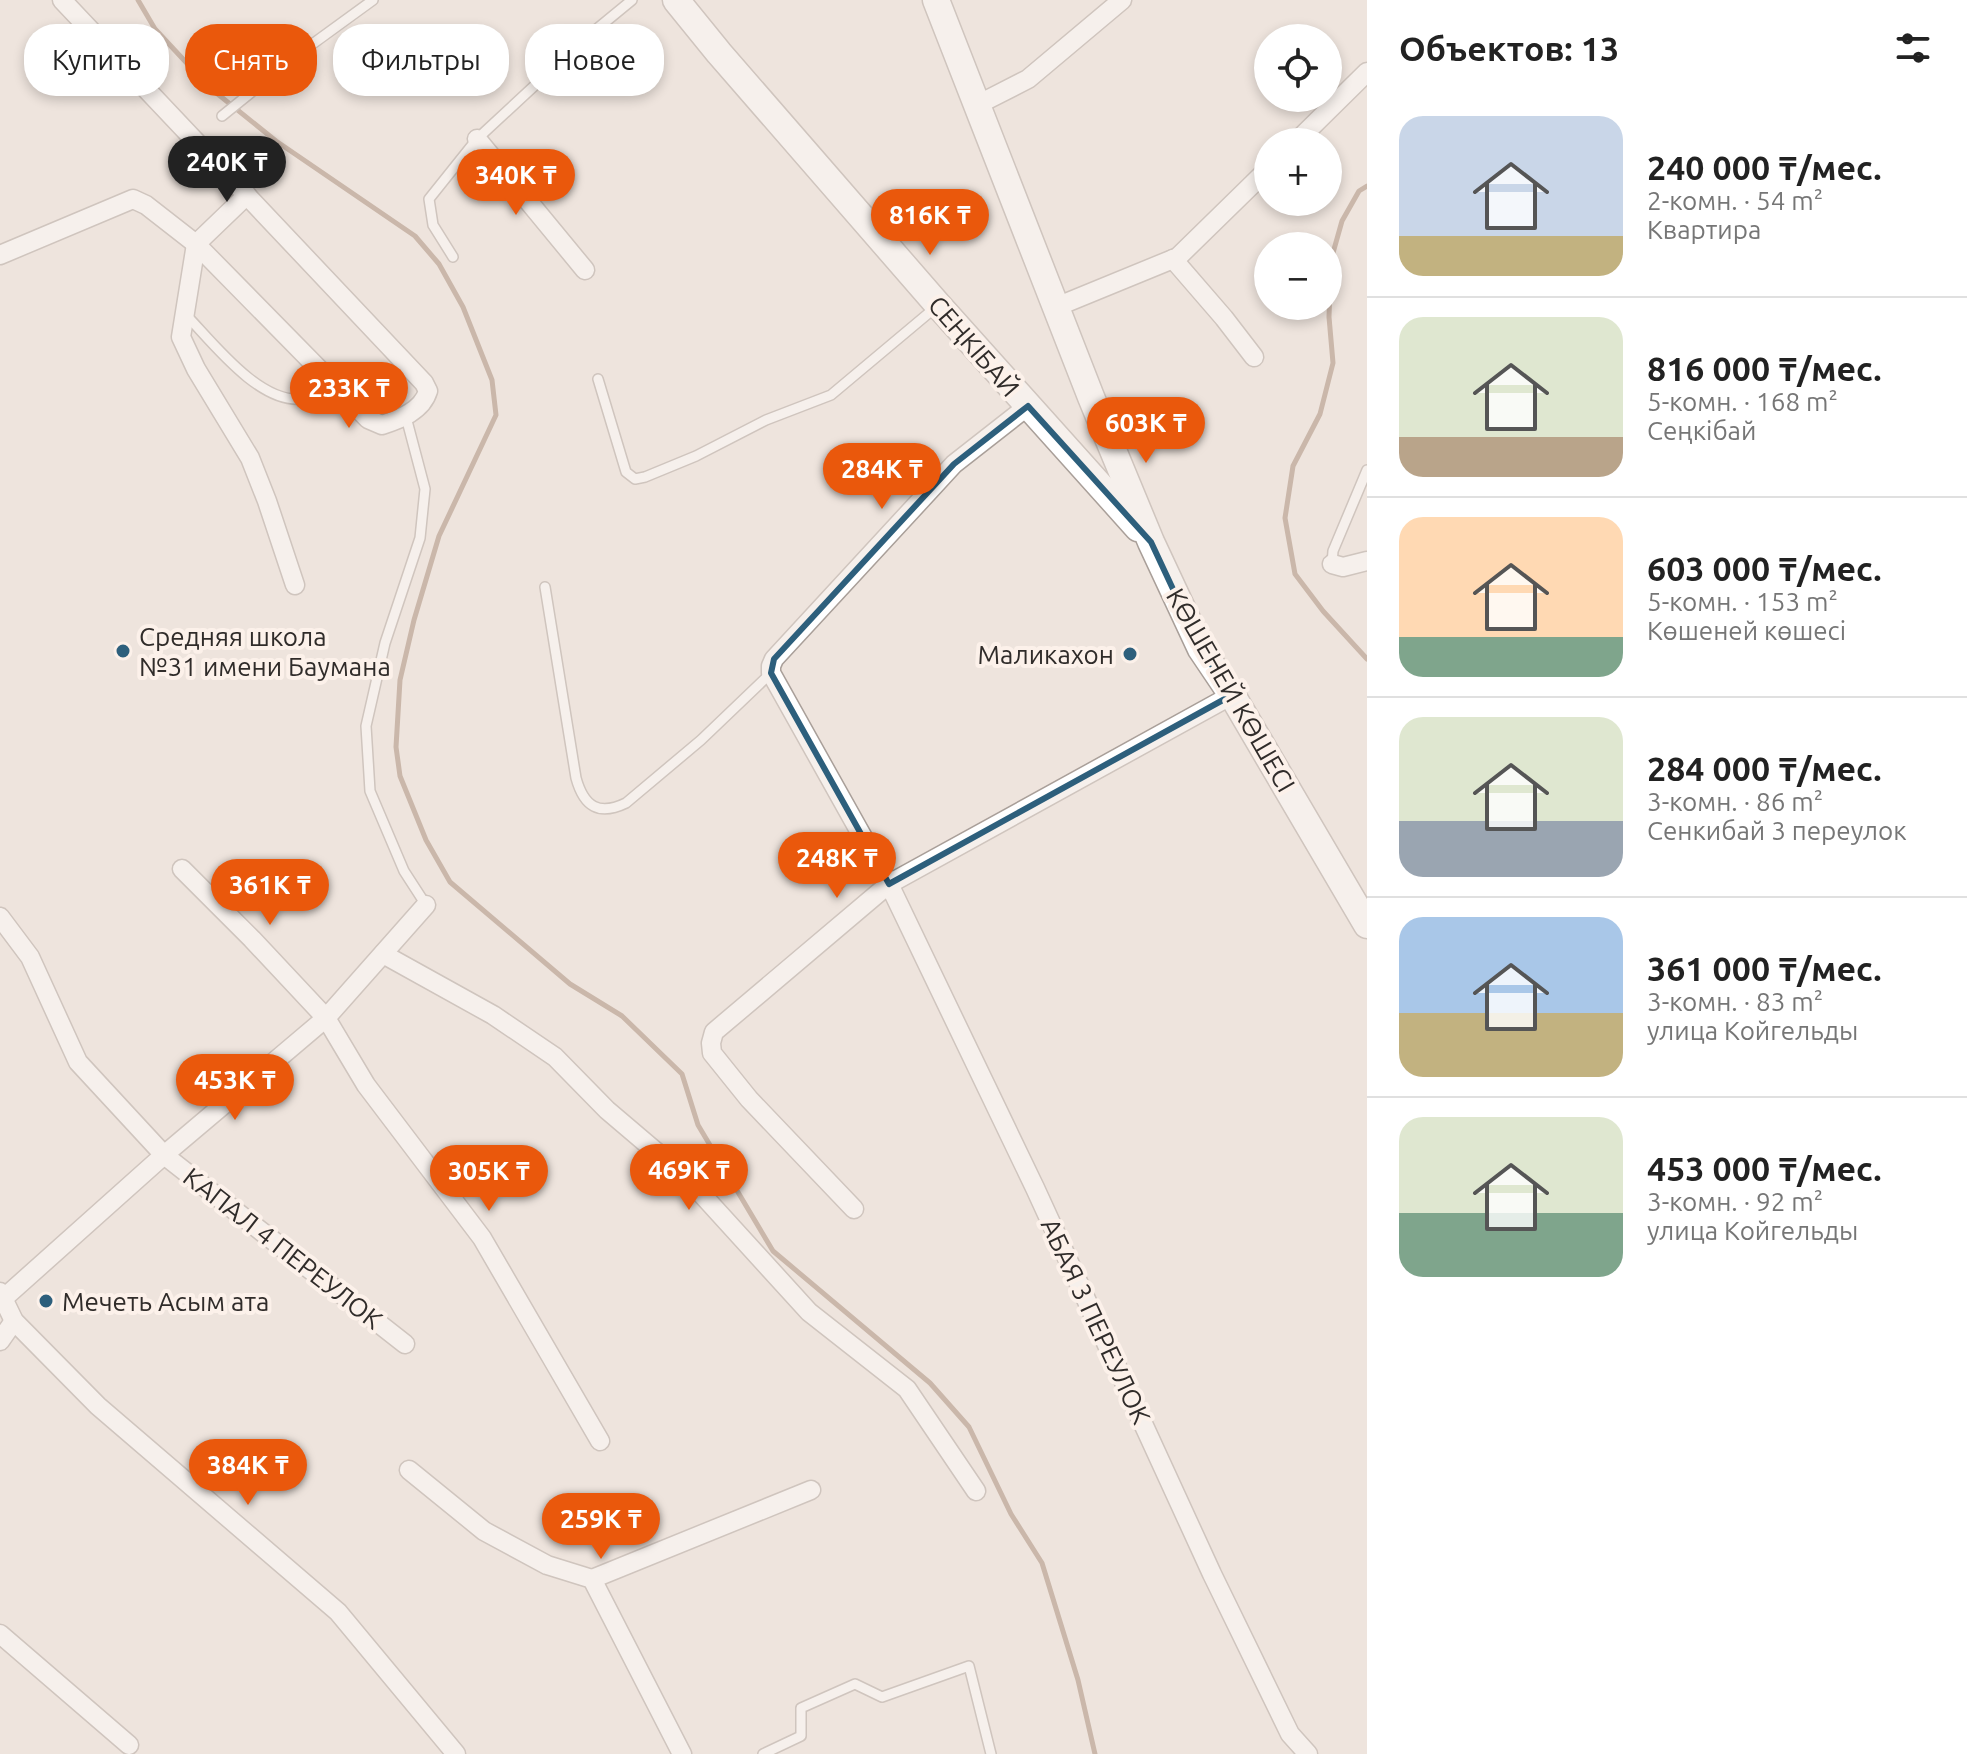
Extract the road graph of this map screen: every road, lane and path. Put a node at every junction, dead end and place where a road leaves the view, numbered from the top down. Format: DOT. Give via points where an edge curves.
graph roads {
  1 [pos="62,0"];
  2 [pos="373,0"];
  3 [pos="632,0"];
  4 [pos="676,0"];
  5 [pos="936,0"];
  6 [pos="1122,0"];
  7 [pos="1367,72"];
  8 [pos="977,105"];
  9 [pos="222,116"];
  10 [pos="1310,128"];
  11 [pos="477,139"];
  12 [pos="1254,183"];
  13 [pos="247,195"];
  14 [pos="196,244"];
  15 [pos="0,255"];
  16 [pos="453,257"];
  17 [pos="1173,259"];
  18 [pos="585,270"];
  19 [pos="938,305"];
  20 [pos="1056,307"];
  21 [pos="184,313"];
  22 [pos="1254,357"];
  23 [pos="598,379"];
  24 [pos="337,388"];
  25 [pos="1028,406"];
  26 [pos="406,417"];
  27 [pos="1367,470"];
  28 [pos="1151,542"];
  29 [pos="1367,561"];
  30 [pos="1332,564"];
  31 [pos="295,585"];
  32 [pos="545,587"];
  33 [pos="772,666"];
  34 [pos="1232,695"];
  35 [pos="182,869"];
  36 [pos="889,884"];
  37 [pos="426,905"];
  38 [pos="0,917"];
  39 [pos="1367,925"];
  40 [pos="383,954"];
  41 [pos="326,1018"];
  42 [pos="164,1155"];
  43 [pos="854,1209"];
  44 [pos="2,1295"];
  45 [pos="14,1321"];
  46 [pos="0,1341"];
  47 [pos="405,1344"];
  48 [pos="600,1441"];
  49 [pos="409,1470"];
  50 [pos="811,1490"];
  51 [pos="976,1491"];
  52 [pos="592,1579"];
  53 [pos="0,1634"];
  54 [pos="129,1745"];
  55 [pos="456,1754"];
  56 [pos="682,1754"];
  57 [pos="763,1754"];
  58 [pos="991,1754"];
  59 [pos="1308,1754"];
  1 -- 13 [label="street"];
  2 -- 9 [label="lane"];
  3 -- 11 [label="lane"];
  4 -- 19 [label="main road, СЕҢКІБАЙ"];
  5 -- 8 [label="main road, КӨШЕНЕЙ КӨШЕСІ"];
  6 -- 8 [label="street" via="1028,79"];
  7 -- 10 [label="street"];
  8 -- 20 [label="main road, КӨШЕНЕЙ КӨШЕСІ"];
  11 -- 16 [label="lane" via="429,199 433,225"];
  11 -- 18 [label="street"];
  12 -- 17 [label="street"];
  13 -- 14 [label="street"];
  13 -- 26 [label="street" via="424,383 426,399"];
  14 -- 15 [label="street" via="133,199"];
  14 -- 21 [label="street"];
  14 -- 24 [label="street"];
  17 -- 20 [label="street"];
  17 -- 22 [label="street"];
  19 -- 23 [label="lane" via="831,395 645,477 635,479 626,472"];
  19 -- 25 [label="main road, СЕҢКІБАЙ"];
  20 -- 28 [label="main road, КӨШЕНЕЙ КӨШЕСІ"];
  21 -- 24 [label="lane" via="248,379 270,393 300,400"];
  21 -- 31 [label="street" via="181,337 250,458"];
  24 -- 26 [label="street" via="368,419 382,425"];
  25 -- 28 [label="main road, СЕҢКІБАЙ"];
  25 -- 33 [label="street" via="954,464"];
  26 -- 37 [label="lane" via="425,489 420,538 385,643 366,726 370,791 404,871"];
  27 -- 30 [label="lane"];
  28 -- 34 [label="main road, КӨШЕНЕЙ КӨШЕСІ" via="1201,649"];
  29 -- 30 [label="street"];
  32 -- 33 [label="lane" via="579,790 603,810 626,803 701,740"];
  33 -- 36 [label="street, АБАЯ 3 ПЕРЕУЛОК"];
  34 -- 36 [label="street"];
  34 -- 39 [label="main road, КӨШЕНЕЙ КӨШЕСІ"];
  35 -- 41 [label="street"];
  36 -- 43 [label="street" via="714,1032 711,1043 712,1053 749,1099"];
  36 -- 59 [label="street, АБАЯ 3 ПЕРЕУЛОК" via="1212,1574 1290,1734"];
  37 -- 40 [label="street"];
  38 -- 42 [label="street, КАПАЛ 4 ПЕРЕУЛОК" via="30,957 78,1062"];
  40 -- 41 [label="street"];
  40 -- 51 [label="street" via="493,1015 555,1057 687,1178 809,1312 907,1389"];
  41 -- 42 [label="street"];
  41 -- 48 [label="street" via="366,1085 482,1238"];
  42 -- 44 [label="street"];
  42 -- 47 [label="street, КАПАЛ 4 ПЕРЕУЛОК"];
  44 -- 45 [label="street"];
  45 -- 46 [label="street"];
  45 -- 55 [label="street" via="98,1406 338,1612"];
  49 -- 52 [label="street" via="484,1531 547,1565"];
  50 -- 52 [label="street"];
  52 -- 56 [label="street"];
  53 -- 54 [label="street"];
  57 -- 58 [label="lane" via="801,1736 801,1708 855,1684 882,1697 969,1666"];
}
